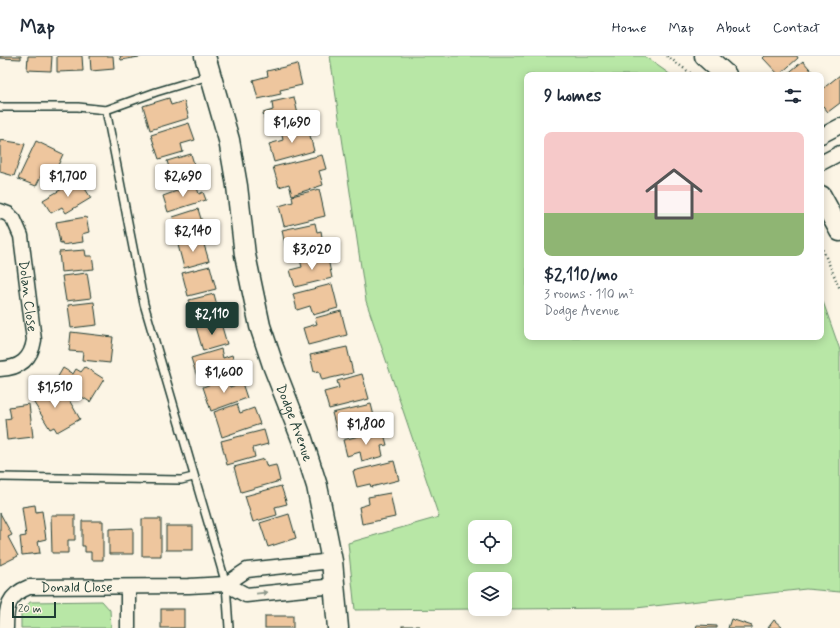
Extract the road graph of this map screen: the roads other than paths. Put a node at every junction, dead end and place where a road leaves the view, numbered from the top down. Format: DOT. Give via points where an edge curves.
graph roads {
  1 [pos="205,56"];
  2 [pos="705,56"];
  3 [pos="723,72"];
  4 [pos="211,76"];
  5 [pos="0,107"];
  6 [pos="106,110"];
  7 [pos="840,126"];
  8 [pos="824,134"];
  9 [pos="840,153"];
  10 [pos="824,161"];
  11 [pos="824,202"];
  12 [pos="0,211"];
  13 [pos="840,231"];
  14 [pos="0,369"];
  15 [pos="193,477"];
  16 [pos="0,478"];
  17 [pos="332,561"];
  18 [pos="226,584"];
  19 [pos="335,586"];
  20 [pos="128,587"];
  21 [pos="6,628"];
  22 [pos="128,628"];
  23 [pos="229,628"];
  24 [pos="338,628"];
  1 -- 4 [label="street, Dodge Avenue"];
  2 -- 3 [label="street"];
  4 -- 6 [label="lane"];
  4 -- 17 [label="street, Dodge Avenue" via="233,160 245,255 258,320 309,459"];
  5 -- 6 [label="lane" via="78,106"];
  6 -- 15 [label="lane" via="144,304"];
  7 -- 8 [label="street"];
  9 -- 10 [label="street"];
  11 -- 13 [label="street"];
  12 -- 14 [label="street, Dolan Close" via="14,220 21,236 34,340 33,348 25,362 15,367"];
  15 -- 16 [label="lane" via="181,480"];
  15 -- 18 [label="lane"];
  17 -- 18 [label="street" via="248,570"];
  17 -- 19 [label="street, Dodge Avenue"];
  18 -- 19 [label="street, one-way" via="246,595"];
  18 -- 20 [label="street, Donald Close"];
  18 -- 23 [label="lane"];
  19 -- 24 [label="street, Dodge Avenue"];
  20 -- 21 [label="street, Donald Close" via="29,587 20,591 9,603"];
  20 -- 22 [label="street, Donald Close"];
}
